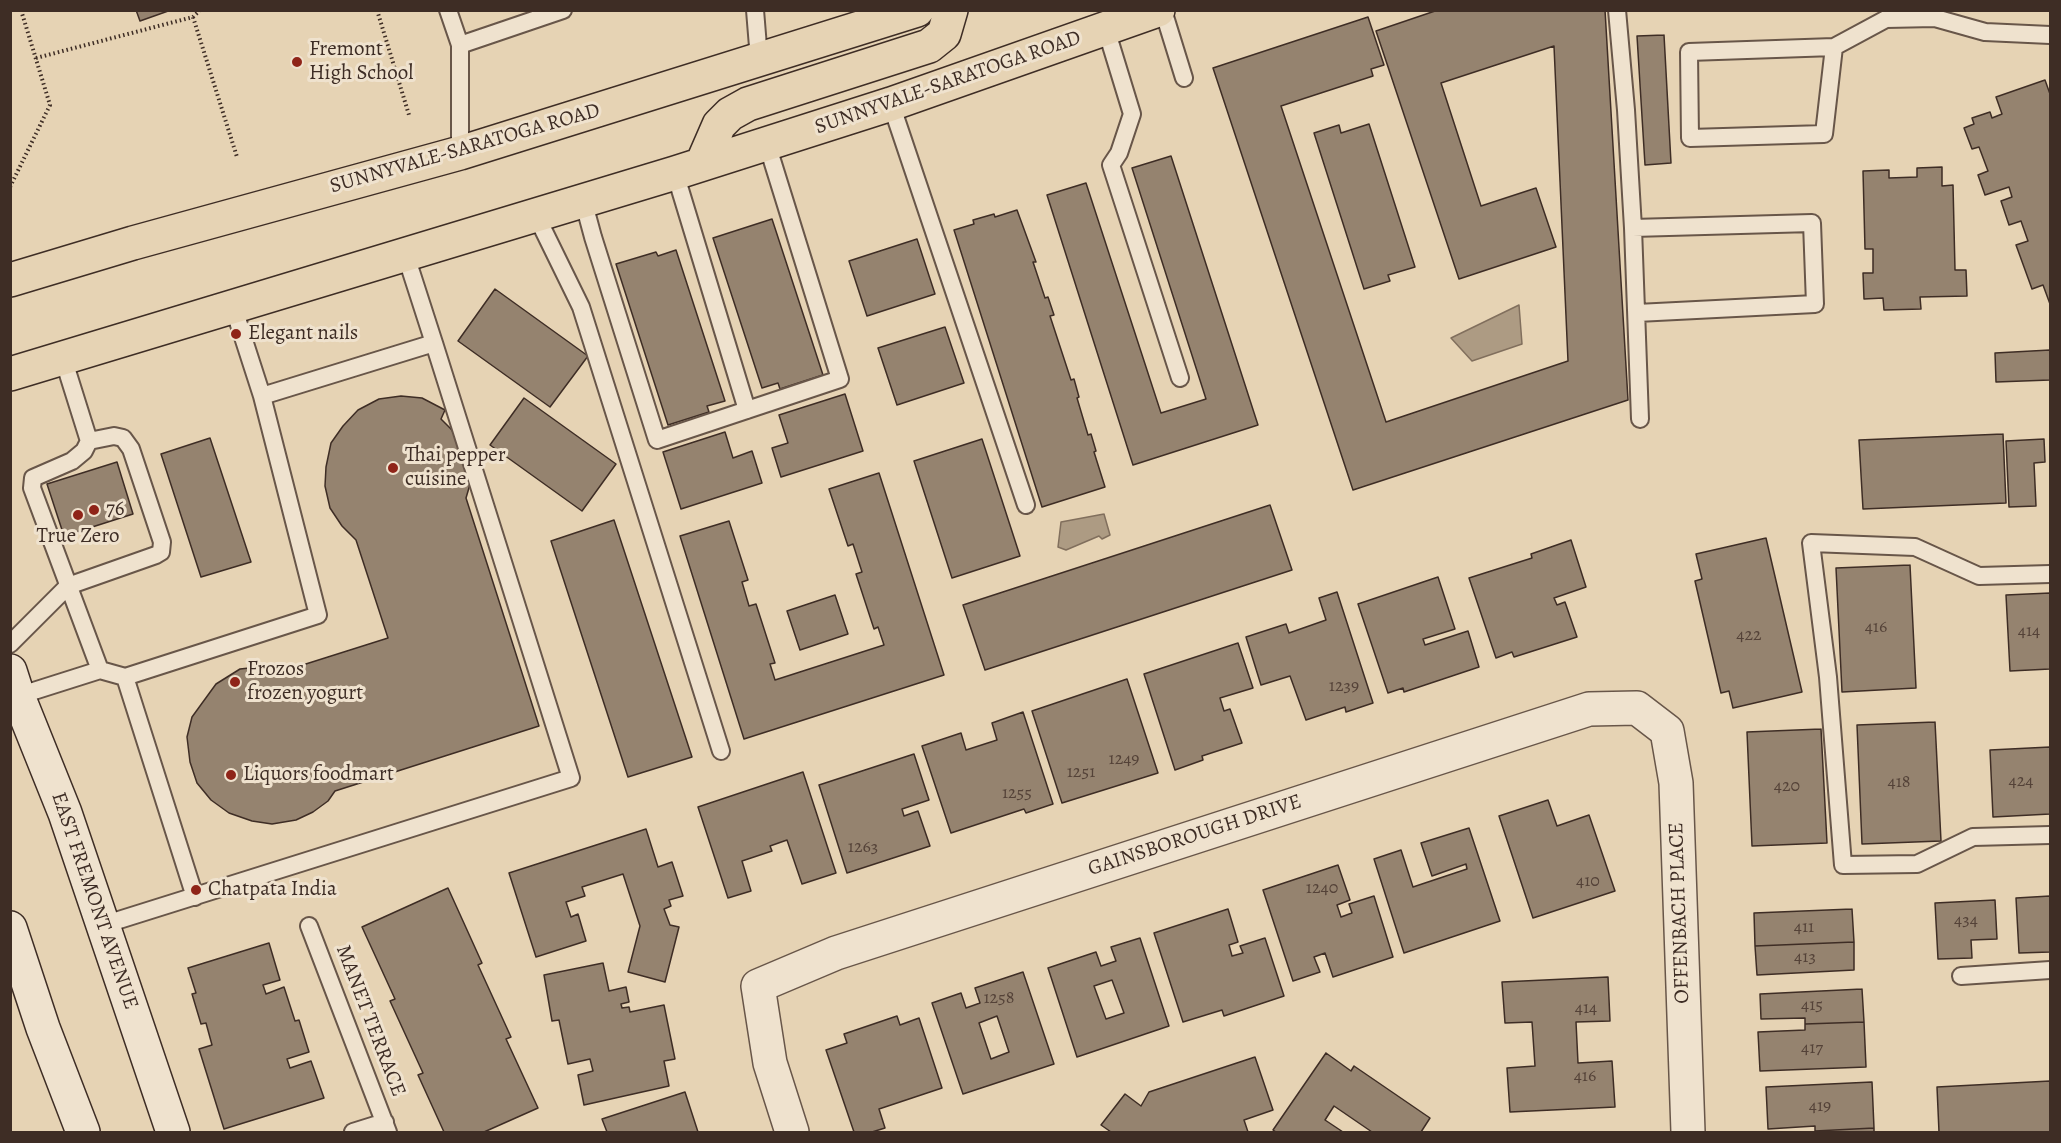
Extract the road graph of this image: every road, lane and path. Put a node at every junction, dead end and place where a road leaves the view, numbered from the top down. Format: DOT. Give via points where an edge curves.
graph roads {
  1 [pos="21,10"];
  2 [pos="200,10"];
  3 [pos="377,10"];
  4 [pos="448,10"];
  5 [pos="563,10"];
  6 [pos="755,10"];
  7 [pos="917,10"];
  8 [pos="951,10"];
  9 [pos="1158,10"];
  10 [pos="1162,10"];
  11 [pos="1617,10"];
  12 [pos="193,17"];
  13 [pos="1106,29"];
  14 [pos="2050,35"];
  15 [pos="460,45"];
  16 [pos="1834,47"];
  17 [pos="36,58"];
  18 [pos="759,59"];
  19 [pos="1184,78"];
  20 [pos="891,104"];
  21 [pos="409,115"];
  22 [pos="767,144"];
  23 [pos="460,153"];
  24 [pos="237,157"];
  25 [pos="689,168"];
  26 [pos="10,187"];
  27 [pos="583,200"];
  28 [pos="536,215"];
  29 [pos="1633,228"];
  30 [pos="406,256"];
  31 [pos="10,280"];
  32 [pos="233,306"];
  33 [pos="1637,314"];
  34 [pos="434,343"];
  35 [pos="63,358"];
  36 [pos="10,374"];
  37 [pos="1180,378"];
  38 [pos="262,396"];
  39 [pos="747,410"];
  40 [pos="1640,419"];
  41 [pos="89,441"];
  42 [pos="1026,505"];
  43 [pos="2050,574"];
  44 [pos="68,586"];
  45 [pos="10,644"];
  46 [pos="100,670"];
  47 [pos="125,677"];
  48 [pos="14,683"];
  49 [pos="1637,708"];
  50 [pos="721,751"];
  51 [pos="2050,835"];
  52 [pos="195,897"];
  53 [pos="103,925"];
  54 [pos="309,926"];
  55 [pos="10,928"];
  56 [pos="2050,970"];
  57 [pos="1960,976"];
  58 [pos="387,1127"];
  59 [pos="83,1132"];
  60 [pos="173,1132"];
  61 [pos="353,1132"];
  62 [pos="792,1132"];
  63 [pos="1688,1132"];
  1 -- 17 [label="path"];
  2 -- 12 [label="path"];
  3 -- 21 [label="path"];
  4 -- 15 [label="lane"];
  5 -- 15 [label="lane"];
  6 -- 18 [label="lane"];
  7 -- 18 [label="main road, SUNNYVALE-SARATOGA ROAD"];
  8 -- 25 [label="main road, SUNNYVALE-SARATOGA ROAD" via="944,34 929,46 748,104 730,114"];
  9 -- 13 [label="main road, SUNNYVALE-SARATOGA ROAD"];
  10 -- 19 [label="lane"];
  11 -- 29 [label="lane"];
  12 -- 17 [label="path"];
  12 -- 24 [label="path"];
  13 -- 20 [label="main road, SUNNYVALE-SARATOGA ROAD"];
  13 -- 37 [label="lane" via="1132,114 1111,165"];
  14 -- 16 [label="lane" via="1985,32 1935,18 1886,19"];
  15 -- 23 [label="lane"];
  16 -- 16 [label="lane" via="1689,52 1690,138 1824,134"];
  17 -- 26 [label="path" via="50,105"];
  18 -- 23 [label="main road, SUNNYVALE-SARATOGA ROAD"];
  20 -- 22 [label="main road, SUNNYVALE-SARATOGA ROAD"];
  20 -- 42 [label="lane"];
  22 -- 25 [label="main road, SUNNYVALE-SARATOGA ROAD"];
  22 -- 39 [label="lane" via="840,379"];
  23 -- 31 [label="main road, SUNNYVALE-SARATOGA ROAD"];
  25 -- 27 [label="main road, SUNNYVALE-SARATOGA ROAD"];
  25 -- 39 [label="lane"];
  27 -- 28 [label="main road, SUNNYVALE-SARATOGA ROAD"];
  27 -- 39 [label="lane" via="657,440"];
  28 -- 30 [label="main road, SUNNYVALE-SARATOGA ROAD"];
  28 -- 50 [label="lane" via="581,307"];
  29 -- 33 [label="lane"];
  29 -- 33 [label="lane" via="1812,223 1815,304"];
  30 -- 32 [label="main road, SUNNYVALE-SARATOGA ROAD"];
  30 -- 34 [label="lane"];
  32 -- 35 [label="main road, SUNNYVALE-SARATOGA ROAD"];
  32 -- 38 [label="lane"];
  33 -- 40 [label="lane"];
  34 -- 38 [label="lane"];
  34 -- 52 [label="lane" via="571,778"];
  35 -- 36 [label="main road, SUNNYVALE-SARATOGA ROAD"];
  35 -- 41 [label="lane"];
  38 -- 47 [label="lane" via="318,615"];
  41 -- 44 [label="lane" via="72,461 33,478 32,488"];
  41 -- 44 [label="lane" via="114,436 123,438 131,449 162,542 161,552"];
  43 -- 51 [label="lane" via="1979,576 1916,546 1811,543 1828,677 1843,865 1917,864 1973,837"];
  44 -- 45 [label="lane"];
  44 -- 46 [label="lane"];
  46 -- 47 [label="lane"];
  46 -- 48 [label="lane"];
  47 -- 52 [label="lane"];
  48 -- 53 [label="street, EAST FREMONT AVENUE"];
  49 -- 62 [label="street, GAINSBOROUGH DRIVE" via="1589,709 836,952 758,986 770,1063"];
  49 -- 63 [label="street, OFFENBACH PLACE" via="1667,731 1676,783"];
  52 -- 53 [label="lane"];
  53 -- 60 [label="street, EAST FREMONT AVENUE"];
  54 -- 58 [label="lane, MANET TERRACE"];
  55 -- 59 [label="street"];
  56 -- 57 [label="lane"];
  58 -- 61 [label="lane"];
}
